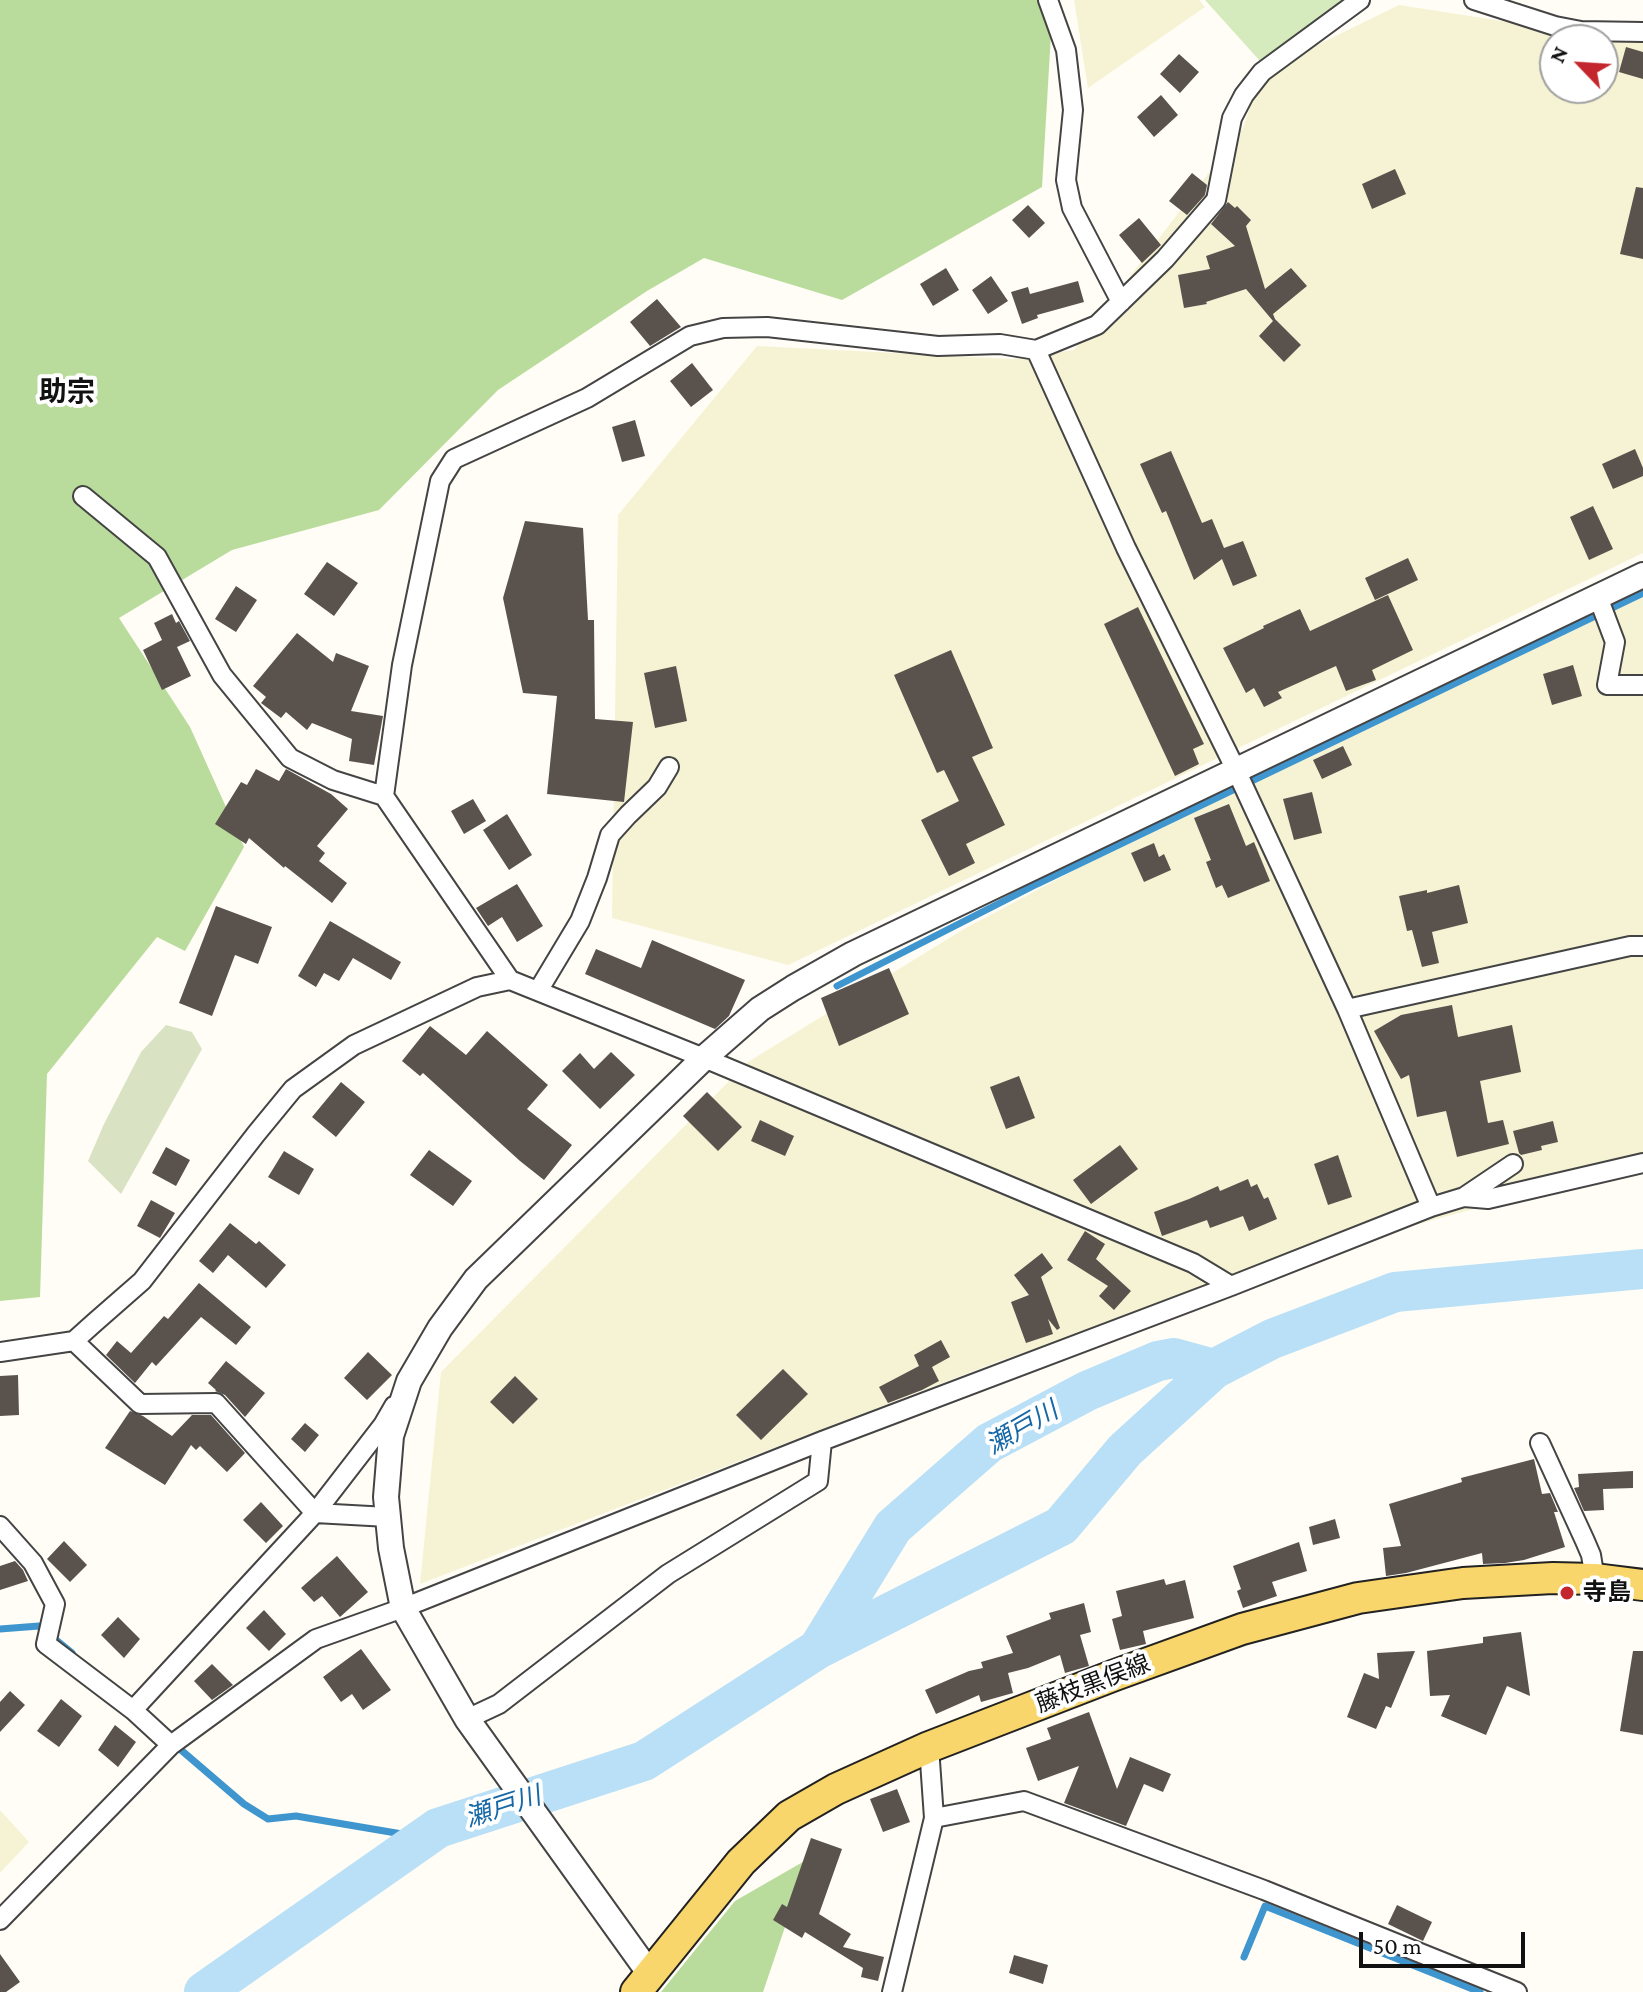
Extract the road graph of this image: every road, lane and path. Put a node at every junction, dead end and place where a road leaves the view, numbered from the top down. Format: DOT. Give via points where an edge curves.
graph roads {
  1 [pos="1048,0"];
  2 [pos="1360,0"];
  3 [pos="1474,0"];
  4 [pos="1643,32"];
  5 [pos="1121,302"];
  6 [pos="1036,350"];
  7 [pos="83,496"];
  8 [pos="1643,575"];
  9 [pos="1598,597"];
  10 [pos="1643,685"];
  11 [pos="669,767"];
  12 [pos="1236,770"];
  13 [pos="384,796"];
  14 [pos="1643,946"];
  15 [pos="510,980"];
  16 [pos="538,991"];
  17 [pos="1347,1009"];
  18 [pos="704,1058"];
  19 [pos="1643,1163"];
  20 [pos="1513,1164"];
  21 [pos="1464,1197"];
  22 [pos="1431,1207"];
  23 [pos="1231,1286"];
  24 [pos="74,1341"];
  25 [pos="0,1352"];
  26 [pos="409,1381"];
  27 [pos="822,1441"];
  28 [pos="1540,1443"];
  29 [pos="315,1513"];
  30 [pos="388,1517"];
  31 [pos="0,1526"];
  32 [pos="1595,1579"];
  33 [pos="1643,1585"];
  34 [pos="403,1608"];
  35 [pos="133,1710"];
  36 [pos="467,1719"];
  37 [pos="171,1745"];
  38 [pos="929,1747"];
  39 [pos="934,1818"];
  40 [pos="0,1920"];
  41 [pos="643,1983"];
  42 [pos="892,1992"];
  43 [pos="1517,1992"];
  1 -- 5 [label="street" via="1066,50 1073,110 1066,180 1072,208"];
  2 -- 5 [label="street" via="1253,83 1232,118 1216,200"];
  3 -- 4 [label="street" via="1581,31"];
  5 -- 6 [label="street" via="1097,325"];
  6 -- 12 [label="street"];
  6 -- 13 [label="street" via="1000,344 938,346 767,327 723,328 690,336 587,398 454,459 440,481 405,649"];
  7 -- 13 [label="street" via="157,557 222,675 290,758 333,780"];
  8 -- 9 [label="street"];
  9 -- 10 [label="street" via="1615,642 1607,685"];
  9 -- 12 [label="street"];
  11 -- 16 [label="street" via="657,787 610,835 580,921"];
  12 -- 17 [label="street"];
  12 -- 18 [label="street" via="853,954 760,1009"];
  13 -- 15 [label="street"];
  14 -- 17 [label="street"];
  15 -- 16 [label="street"];
  15 -- 24 [label="street" via="477,987 354,1045 293,1089 142,1281"];
  16 -- 18 [label="street"];
  17 -- 22 [label="street"];
  18 -- 23 [label="street" via="1193,1263"];
  18 -- 26 [label="street" via="476,1279"];
  19 -- 21 [label="street" via="1488,1199"];
  20 -- 21 [label="street"];
  21 -- 22 [label="street"];
  22 -- 23 [label="street"];
  23 -- 27 [label="street"];
  24 -- 25 [label="street"];
  24 -- 29 [label="street" via="140,1404 216,1403"];
  26 -- 29 [label="street" via="383,1425"];
  26 -- 30 [label="street" via="391,1436"];
  27 -- 34 [label="street"];
  27 -- 36 [label="street" via="818,1481 668,1574 499,1704"];
  28 -- 32 [label="street" via="1591,1555"];
  29 -- 30 [label="street"];
  29 -- 35 [label="street"];
  30 -- 34 [label="street"];
  31 -- 35 [label="street" via="33,1563 55,1604 46,1644"];
  32 -- 33 [label="main road, 藤枝黒俣線"];
  32 -- 38 [label="main road, 藤枝黒俣線" via="1463,1583 1358,1598 1242,1629"];
  34 -- 36 [label="street"];
  34 -- 37 [label="street" via="316,1639"];
  35 -- 37 [label="street"];
  36 -- 41 [label="street" via="620,1934"];
  37 -- 40 [label="street"];
  38 -- 39 [label="street"];
  38 -- 41 [label="main road, 藤枝黒俣線" via="789,1816 741,1862"];
  39 -- 42 [label="street"];
  39 -- 43 [label="street" via="1024,1801"];
}
